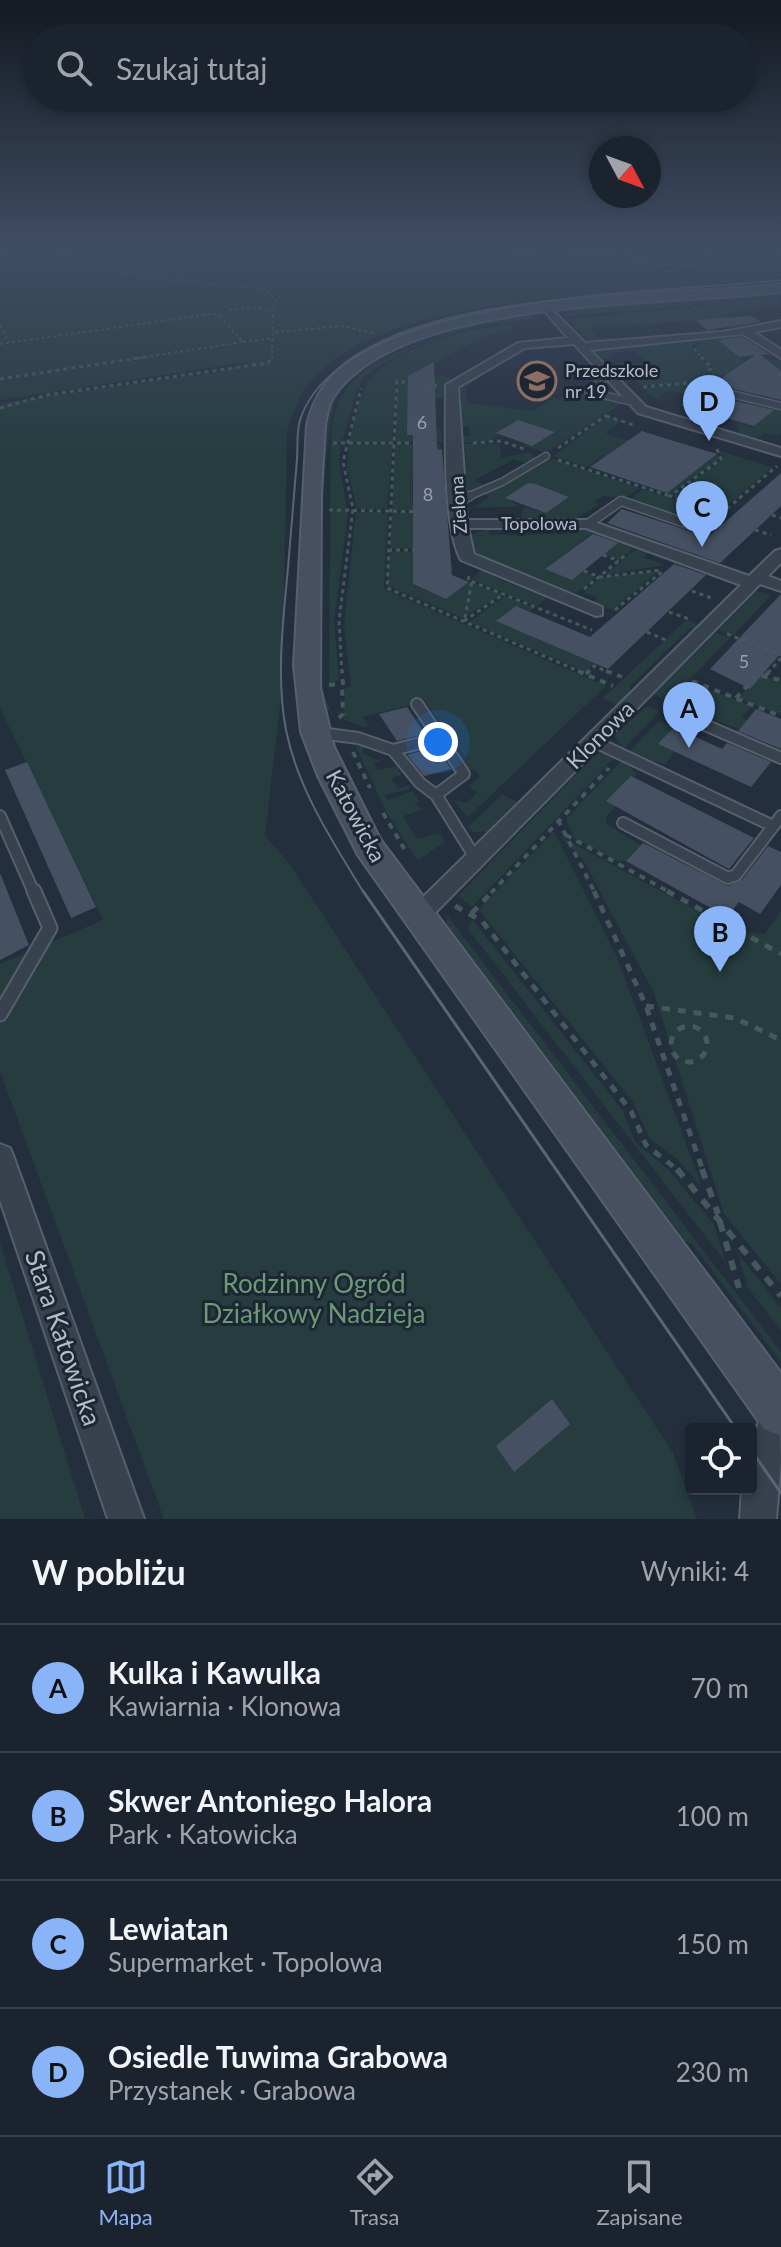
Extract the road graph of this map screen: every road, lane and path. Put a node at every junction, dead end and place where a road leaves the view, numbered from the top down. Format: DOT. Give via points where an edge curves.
graph roads {
  1 [pos="177,319"];
  2 [pos="222,319"];
  3 [pos="274,319"];
  4 [pos="477,319"];
  5 [pos="556,319"];
  6 [pos="781,324"];
  7 [pos="0,325"];
  8 [pos="745,331"];
  9 [pos="275,332"];
  10 [pos="388,337"];
  11 [pos="699,337"];
  12 [pos="274,338"];
  13 [pos="243,342"];
  14 [pos="9,343"];
  15 [pos="0,344"];
  16 [pos="578,345"];
  17 [pos="781,355"];
  18 [pos="781,373"];
  19 [pos="608,376"];
  20 [pos="0,379"];
  21 [pos="363,383"];
  22 [pos="781,383"];
  23 [pos="701,384"];
  24 [pos="641,387"];
  25 [pos="632,402"];
  26 [pos="781,406"];
  27 [pos="0,408"];
  28 [pos="615,410"];
  29 [pos="329,443"];
  30 [pos="345,443"];
  31 [pos="449,443"];
  32 [pos="717,449"];
  33 [pos="778,451"];
  34 [pos="546,456"];
  35 [pos="774,476"];
  36 [pos="763,477"];
  37 [pos="752,488"];
  38 [pos="761,490"];
  39 [pos="670,496"];
  40 [pos="458,501"];
  41 [pos="735,502"];
  42 [pos="744,505"];
  43 [pos="327,510"];
  44 [pos="353,510"];
  45 [pos="437,512"];
  46 [pos="721,514"];
  47 [pos="772,515"];
  48 [pos="781,518"];
  49 [pos="727,521"];
  50 [pos="460,524"];
  51 [pos="588,524"];
  52 [pos="703,529"];
  53 [pos="755,530"];
  54 [pos="771,535"];
  55 [pos="641,543"];
  56 [pos="388,550"];
  57 [pos="413,550"];
  58 [pos="781,554"];
  59 [pos="603,555"];
  60 [pos="619,561"];
  61 [pos="672,568"];
  62 [pos="664,569"];
  63 [pos="584,571"];
  64 [pos="600,577"];
  65 [pos="472,581"];
  66 [pos="755,581"];
  67 [pos="781,586"];
  68 [pos="584,590"];
  69 [pos="692,591"];
  70 [pos="504,594"];
  71 [pos="707,597"];
  72 [pos="538,608"];
  73 [pos="532,612"];
  74 [pos="669,612"];
  75 [pos="601,617"];
  76 [pos="685,618"];
  77 [pos="575,623"];
  78 [pos="570,628"];
  79 [pos="647,632"];
  80 [pos="593,634"];
  81 [pos="734,637"];
  82 [pos="663,639"];
  83 [pos="781,657"];
  84 [pos="586,674"];
  85 [pos="760,675"];
  86 [pos="622,677"];
  87 [pos="781,680"];
  88 [pos="692,681"];
  89 [pos="342,684"];
  90 [pos="326,686"];
  91 [pos="736,698"];
  92 [pos="417,704"];
  93 [pos="675,712"];
  94 [pos="781,712"];
  95 [pos="339,718"];
  96 [pos="316,733"];
  97 [pos="349,736"];
  98 [pos="440,738"];
  99 [pos="593,741"];
  100 [pos="393,750"];
  101 [pos="621,755"];
  102 [pos="781,758"];
  103 [pos="371,790"];
  104 [pos="436,795"];
  105 [pos="381,810"];
  106 [pos="0,816"];
  107 [pos="781,816"];
  108 [pos="558,820"];
  109 [pos="623,823"];
  110 [pos="773,826"];
  111 [pos="565,834"];
  112 [pos="407,859"];
  113 [pos="476,859"];
  114 [pos="434,910"];
  115 [pos="471,913"];
  116 [pos="781,954"];
  117 [pos="646,1006"];
  118 [pos="0,1014"];
  119 [pos="781,1040"];
  120 [pos="670,1045"];
  121 [pos="660,1046"];
  122 [pos="0,1158"];
  123 [pos="719,1219"];
  124 [pos="739,1288"];
  125 [pos="781,1296"];
  126 [pos="780,1411"];
  127 [pos="126,1519"];
  128 [pos="758,1519"];
  1 -- 14 [label="path"];
  2 -- 13 [label="path"];
  3 -- 9 [label="path"];
  4 -- 96 [label="main road, Katowicka" via="406,339 366,357 325,395 318,412 307,689"];
  5 -- 16 [label="street"];
  6 -- 8 [label="street, Zielona"];
  7 -- 14 [label="path"];
  8 -- 11 [label="street, Zielona"];
  8 -- 17 [label="street"];
  9 -- 10 [label="path" via="344,326"];
  9 -- 12 [label="path"];
  11 -- 16 [label="street, Zielona"];
  11 -- 23 [label="path" via="694,351 712,368"];
  12 -- 13 [label="path"];
  12 -- 27 [label="path" via="272,359 253,367 47,395"];
  13 -- 20 [label="path"];
  14 -- 15 [label="path"];
  16 -- 19 [label="street"];
  16 -- 31 [label="street, Zielona" via="515,349 452,385"];
  18 -- 22 [label="path" via="776,379"];
  19 -- 25 [label="street"];
  19 -- 25 [label="lane" via="588,391"];
  21 -- 30 [label="path"];
  23 -- 24 [label="path"];
  23 -- 26 [label="lane"];
  25 -- 33 [label="street" via="653,414"];
  28 -- 34 [label="path"];
  29 -- 30 [label="path"];
  30 -- 31 [label="path"];
  30 -- 44 [label="path" via="343,468"];
  31 -- 34 [label="path" via="509,442"];
  31 -- 40 [label="street, Zielona"];
  32 -- 39 [label="path" via="721,459"];
  33 -- 36 [label="path"];
  34 -- 39 [label="path"];
  34 -- 40 [label="lane"];
  35 -- 36 [label="path"];
  36 -- 37 [label="path"];
  37 -- 38 [label="path"];
  37 -- 41 [label="path"];
  39 -- 46 [label="path"];
  40 -- 50 [label="street, Zielona"];
  41 -- 42 [label="path"];
  41 -- 46 [label="path"];
  43 -- 44 [label="path"];
  44 -- 45 [label="path"];
  44 -- 89 [label="path" via="339,621"];
  46 -- 49 [label="path" via="717,518"];
  47 -- 48 [label="path"];
  50 -- 51 [label="street, Topolowa"];
  50 -- 75 [label="street, Zielona" via="463,553 470,559"];
  51 -- 52 [label="lane" via="621,501"];
  51 -- 55 [label="street, Topolowa"];
  53 -- 54 [label="path"];
  55 -- 60 [label="path"];
  55 -- 66 [label="street, Topolowa"];
  56 -- 57 [label="path"];
  58 -- 66 [label="street, Klonowa"];
  59 -- 60 [label="path"];
  60 -- 64 [label="path"];
  61 -- 62 [label="path"];
  62 -- 64 [label="path"];
  62 -- 75 [label="path"];
  63 -- 64 [label="path"];
  64 -- 68 [label="path"];
  65 -- 70 [label="path" via="464,621"];
  66 -- 67 [label="street, Topolowa"];
  66 -- 99 [label="street, Klonowa"];
  69 -- 71 [label="path"];
  72 -- 73 [label="path"];
  74 -- 76 [label="path"];
  75 -- 80 [label="path"];
  77 -- 78 [label="path"];
  79 -- 82 [label="path"];
  81 -- 83 [label="path"];
  83 -- 85 [label="path"];
  84 -- 86 [label="path" via="594,666"];
  85 -- 87 [label="path"];
  85 -- 91 [label="path"];
  88 -- 91 [label="path"];
  89 -- 90 [label="path"];
  89 -- 95 [label="path"];
  91 -- 94 [label="path"];
  92 -- 98 [label="lane"];
  93 -- 102 [label="lane"];
  96 -- 97 [label="lane"];
  96 -- 114 [label="main road, Katowicka" via="369,847"];
  97 -- 100 [label="lane"];
  97 -- 103 [label="path"];
  98 -- 100 [label="lane"];
  98 -- 104 [label="lane" via="464,774"];
  99 -- 101 [label="lane"];
  99 -- 113 [label="street, Klonowa"];
  100 -- 104 [label="lane"];
  101 -- 108 [label="path"];
  101 -- 110 [label="lane"];
  104 -- 113 [label="lane"];
  105 -- 112 [label="path"];
  106 -- 118 [label="lane" via="50,928"];
  107 -- 110 [label="lane"];
  108 -- 111 [label="path"];
  108 -- 115 [label="path"];
  109 -- 110 [label="lane" via="728,878 736,875"];
  111 -- 116 [label="path"];
  111 -- 117 [label="path"];
  113 -- 114 [label="street, Klonowa"];
  114 -- 115 [label="path"];
  114 -- 126 [label="main road, Katowicka"];
  115 -- 123 [label="path" via="627,1105 646,1145 674,1165"];
  117 -- 119 [label="path" via="735,1018"];
  117 -- 121 [label="path"];
  120 -- 120 [label="path" via="672,1032 689,1027 701,1033 709,1049 692,1061"];
  120 -- 121 [label="path"];
  121 -- 123 [label="path"];
  122 -- 127 [label="street, Stara Katowicka"];
  123 -- 124 [label="path"];
  123 -- 125 [label="path"];
  126 -- 128 [label="street" via="762,1466"];
}
